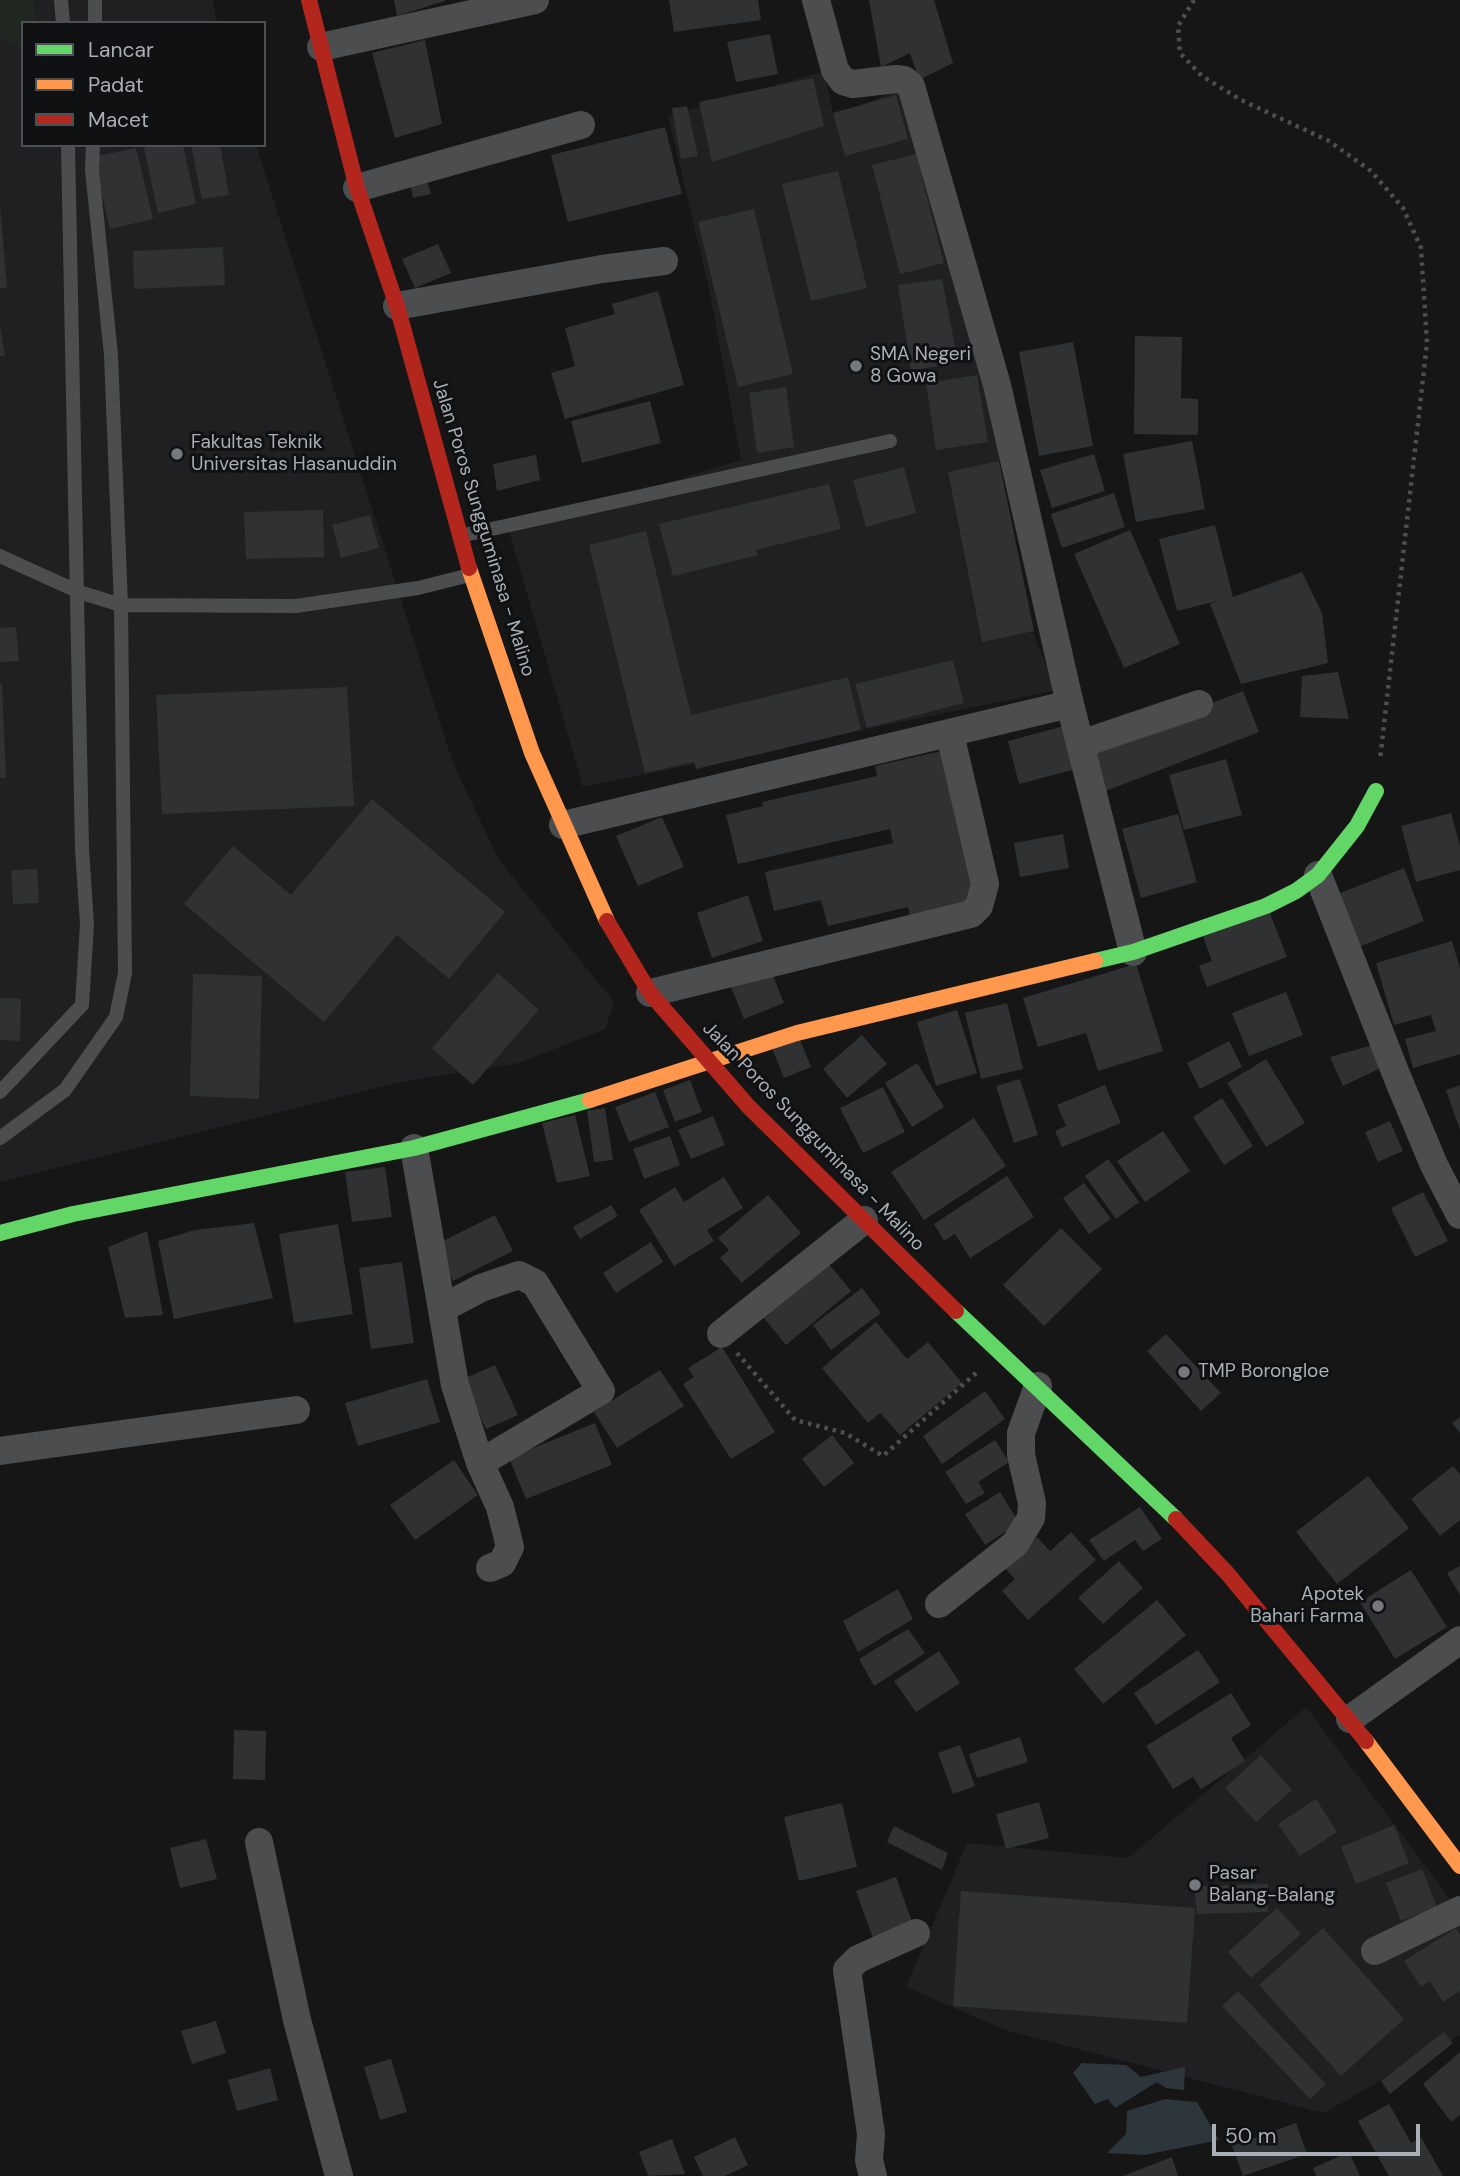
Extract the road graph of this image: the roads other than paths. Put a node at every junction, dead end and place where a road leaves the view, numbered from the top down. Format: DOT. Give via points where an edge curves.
graph roads {
  1 [pos="61,0"];
  2 [pos="95,0"];
  3 [pos="309,0"];
  4 [pos="536,0"];
  5 [pos="816,0"];
  6 [pos="63,21"];
  7 [pos="95,21"];
  8 [pos="321,47"];
  9 [pos="581,125"];
  10 [pos="68,147"];
  11 [pos="93,147"];
  12 [pos="356,188"];
  13 [pos="664,261"];
  14 [pos="397,306"];
  15 [pos="890,441"];
  16 [pos="460,536"];
  17 [pos="0,556"];
  18 [pos="471,574"];
  19 [pos="79,592"];
  20 [pos="121,606"];
  21 [pos="1070,704"];
  22 [pos="1199,704"];
  23 [pos="950,734"];
  24 [pos="1081,744"];
  25 [pos="1376,791"];
  26 [pos="563,825"];
  27 [pos="1318,875"];
  28 [pos="1133,951"];
  29 [pos="650,993"];
  30 [pos="708,1062"];
  31 [pos="0,1092"];
  32 [pos="0,1138"];
  33 [pos="414,1148"];
  34 [pos="1460,1215"];
  35 [pos="864,1220"];
  36 [pos="0,1233"];
  37 [pos="443,1308"];
  38 [pos="720,1334"];
  39 [pos="1038,1386"];
  40 [pos="296,1410"];
  41 [pos="0,1451"];
  42 [pos="480,1463"];
  43 [pos="490,1568"];
  44 [pos="939,1604"];
  45 [pos="1460,1640"];
  46 [pos="1350,1719"];
  47 [pos="258,1842"];
  48 [pos="1460,1866"];
  49 [pos="1460,1910"];
  50 [pos="916,1933"];
  51 [pos="1376,1951"];
  52 [pos="339,2176"];
  53 [pos="873,2176"];
  1 -- 6 [label="lane"];
  2 -- 7 [label="lane"];
  3 -- 8 [label="main road, Jalan Poros Sungguminasa - Malino"];
  4 -- 8 [label="street"];
  5 -- 21 [label="street" via="835,70 843,80 853,85 895,79 911,86 997,385"];
  8 -- 12 [label="main road, Jalan Poros Sungguminasa - Malino"];
  9 -- 12 [label="street"];
  10 -- 19 [label="lane"];
  11 -- 20 [label="lane" via="111,355"];
  12 -- 14 [label="main road, Jalan Poros Sungguminasa - Malino"];
  13 -- 14 [label="street"];
  14 -- 16 [label="main road, Jalan Poros Sungguminasa - Malino"];
  15 -- 16 [label="lane"];
  16 -- 18 [label="main road, Jalan Poros Sungguminasa - Malino"];
  17 -- 19 [label="lane"];
  18 -- 20 [label="lane" via="418,588 296,606"];
  18 -- 26 [label="main road, Jalan Poros Sungguminasa - Malino" via="532,753"];
  19 -- 20 [label="lane"];
  19 -- 31 [label="lane" via="87,924 82,1005"];
  20 -- 32 [label="lane" via="125,973 116,1017 65,1090"];
  21 -- 23 [label="street"];
  21 -- 24 [label="street"];
  22 -- 24 [label="street"];
  23 -- 26 [label="street"];
  23 -- 29 [label="street" via="985,884 979,906 971,914"];
  24 -- 28 [label="street"];
  25 -- 27 [label="main road" via="1357,826"];
  26 -- 29 [label="main road, Jalan Poros Sungguminasa - Malino" via="608,923"];
  27 -- 28 [label="main road" via="1266,906"];
  27 -- 34 [label="street" via="1398,1079"];
  28 -- 30 [label="main road" via="797,1033"];
  29 -- 30 [label="main road, Jalan Poros Sungguminasa - Malino"];
  30 -- 33 [label="main road" via="631,1089"];
  30 -- 35 [label="main road, Jalan Poros Sungguminasa - Malino"];
  33 -- 36 [label="main road" via="73,1213"];
  33 -- 37 [label="street"];
  35 -- 38 [label="street"];
  35 -- 39 [label="main road, Jalan Poros Sungguminasa - Malino"];
  37 -- 42 [label="street" via="455,1385"];
  37 -- 42 [label="street" via="481,1287 519,1275 535,1283 601,1391"];
  39 -- 44 [label="street" via="1021,1433 1031,1518 1015,1544"];
  39 -- 46 [label="main road, Jalan Poros Sungguminasa - Malino" via="1156,1498"];
  40 -- 41 [label="street"];
  42 -- 43 [label="street" via="500,1507 510,1547 502,1563"];
  45 -- 46 [label="street"];
  46 -- 48 [label="main road, Jalan Poros Sungguminasa - Malino"];
  47 -- 52 [label="street" via="297,2020"];
  49 -- 51 [label="street"];
  50 -- 53 [label="street" via="858,1959 847,1970"];
}
